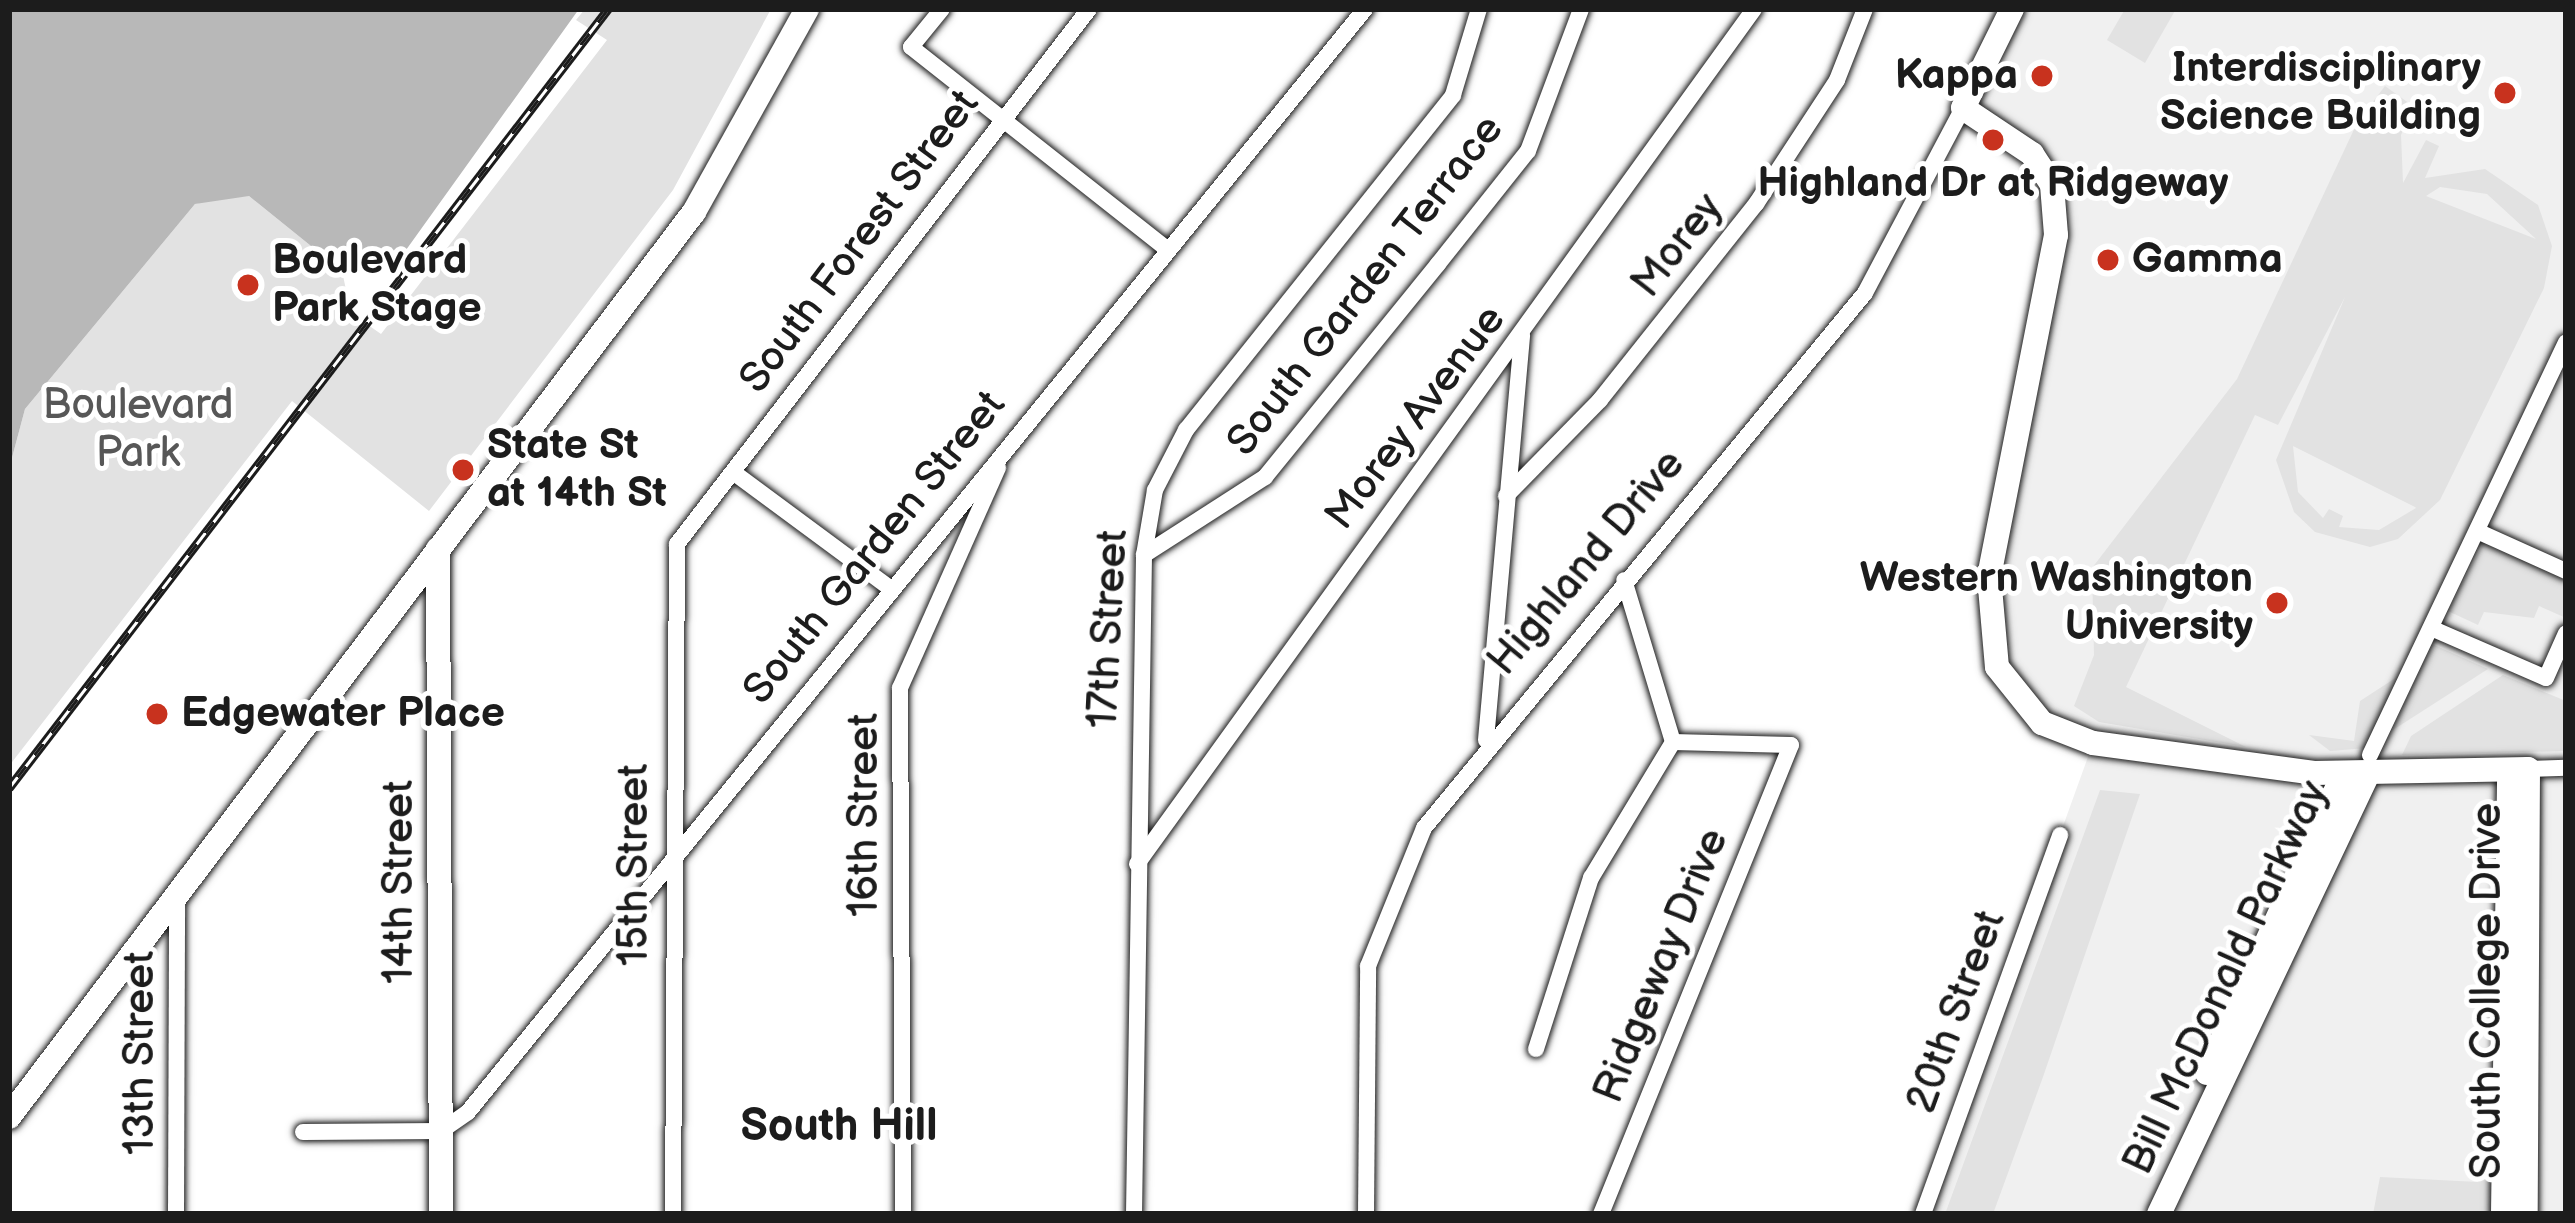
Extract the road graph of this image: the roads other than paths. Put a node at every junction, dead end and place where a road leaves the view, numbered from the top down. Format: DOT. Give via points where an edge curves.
graph roads {
  1 [pos="807,9"];
  2 [pos="942,9"];
  3 [pos="1089,9"];
  4 [pos="1365,9"];
  5 [pos="1479,9"];
  6 [pos="1581,9"];
  7 [pos="1754,9"];
  8 [pos="1865,9"];
  9 [pos="2012,9"];
  10 [pos="1963,109"];
  11 [pos="998,116"];
  12 [pos="1167,249"];
  13 [pos="1522,336"];
  14 [pos="2566,342"];
  15 [pos="1011,440"];
  16 [pos="733,472"];
  17 [pos="1506,496"];
  18 [pos="693,522"];
  19 [pos="2477,531"];
  20 [pos="438,549"];
  21 [pos="1144,555"];
  22 [pos="2566,571"];
  23 [pos="1624,580"];
  24 [pos="891,589"];
  25 [pos="2431,628"];
  26 [pos="2566,633"];
  27 [pos="1486,742"];
  28 [pos="1673,742"];
  29 [pos="2360,768"];
  30 [pos="2566,768"];
  31 [pos="2518,771"];
  32 [pos="2060,836"];
  33 [pos="671,850"];
  34 [pos="1135,869"];
  35 [pos="176,892"];
  36 [pos="1536,1049"];
  37 [pos="9,1117"];
  38 [pos="441,1131"];
  39 [pos="303,1132"];
  40 [pos="176,1214"];
  41 [pos="441,1214"];
  42 [pos="673,1214"];
  43 [pos="903,1214"];
  44 [pos="1134,1214"];
  45 [pos="1366,1214"];
  46 [pos="1601,1214"];
  47 [pos="1923,1214"];
  48 [pos="2140,1214"];
  49 [pos="2158,1214"];
  50 [pos="2503,1214"];
  51 [pos="2526,1214"];
  1 -- 20 [label="street" via="694,212"];
  2 -- 11 [label="street" via="911,47"];
  3 -- 11 [label="street, South Forest Street"];
  4 -- 12 [label="street, South Garden Street"];
  5 -- 21 [label="street, 17th Street" via="1453,95 1186,430 1155,490"];
  6 -- 21 [label="street, South Garden Terrace" via="1528,151 1438,264 1265,477"];
  7 -- 13 [label="street, Morey Avenue"];
  8 -- 17 [label="street, Morey" via="1838,80 1756,204 1600,400"];
  9 -- 10 [label="street, Highland Drive"];
  10 -- 23 [label="street, Highland Drive" via="1865,293"];
  10 -- 29 [label="street" via="2032,154 2052,185 2056,235 1989,576 2005,683 2042,723 2075,738"];
  11 -- 12 [label="street"];
  11 -- 16 [label="street, South Forest Street"];
  12 -- 15 [label="street, South Garden Street"];
  13 -- 17 [label="street"];
  13 -- 34 [label="street, Morey Avenue" via="1159,820"];
  14 -- 19 [label="street"];
  15 -- 24 [label="street, South Garden Street"];
  15 -- 43 [label="street, 16th Street" via="900,688"];
  16 -- 18 [label="street, South Forest Street"];
  16 -- 24 [label="street"];
  17 -- 27 [label="street"];
  18 -- 33 [label="street, 15th Street" via="676,544 668,593"];
  19 -- 22 [label="street"];
  19 -- 25 [label="street"];
  20 -- 35 [label="street"];
  20 -- 38 [label="street, 14th Street"];
  21 -- 34 [label="street, 17th Street"];
  23 -- 27 [label="street, Highland Drive"];
  23 -- 28 [label="street"];
  24 -- 33 [label="street, South Garden Street"];
  25 -- 26 [label="street" via="2546,679"];
  25 -- 29 [label="street"];
  27 -- 45 [label="street, Highland Drive" via="1424,829 1376,934"];
  28 -- 36 [label="street" via="1592,878 1558,953"];
  28 -- 46 [label="street, Ridgeway Drive" via="1791,745"];
  29 -- 31 [label="street"];
  29 -- 48 [label="street, Bill McDonald Parkway"];
  29 -- 49 [label="street, Bill McDonald Parkway"];
  30 -- 31 [label="street"];
  31 -- 50 [label="street, South College Drive"];
  31 -- 51 [label="street, South College Drive"];
  32 -- 47 [label="street, 20th Street"];
  33 -- 38 [label="street, South Garden Street" via="468,1112"];
  33 -- 42 [label="street, 15th Street"];
  34 -- 44 [label="street, 17th Street"];
  35 -- 37 [label="street"];
  35 -- 40 [label="street, 13th Street"];
  38 -- 39 [label="street"];
  38 -- 41 [label="street, 14th Street"];
}
